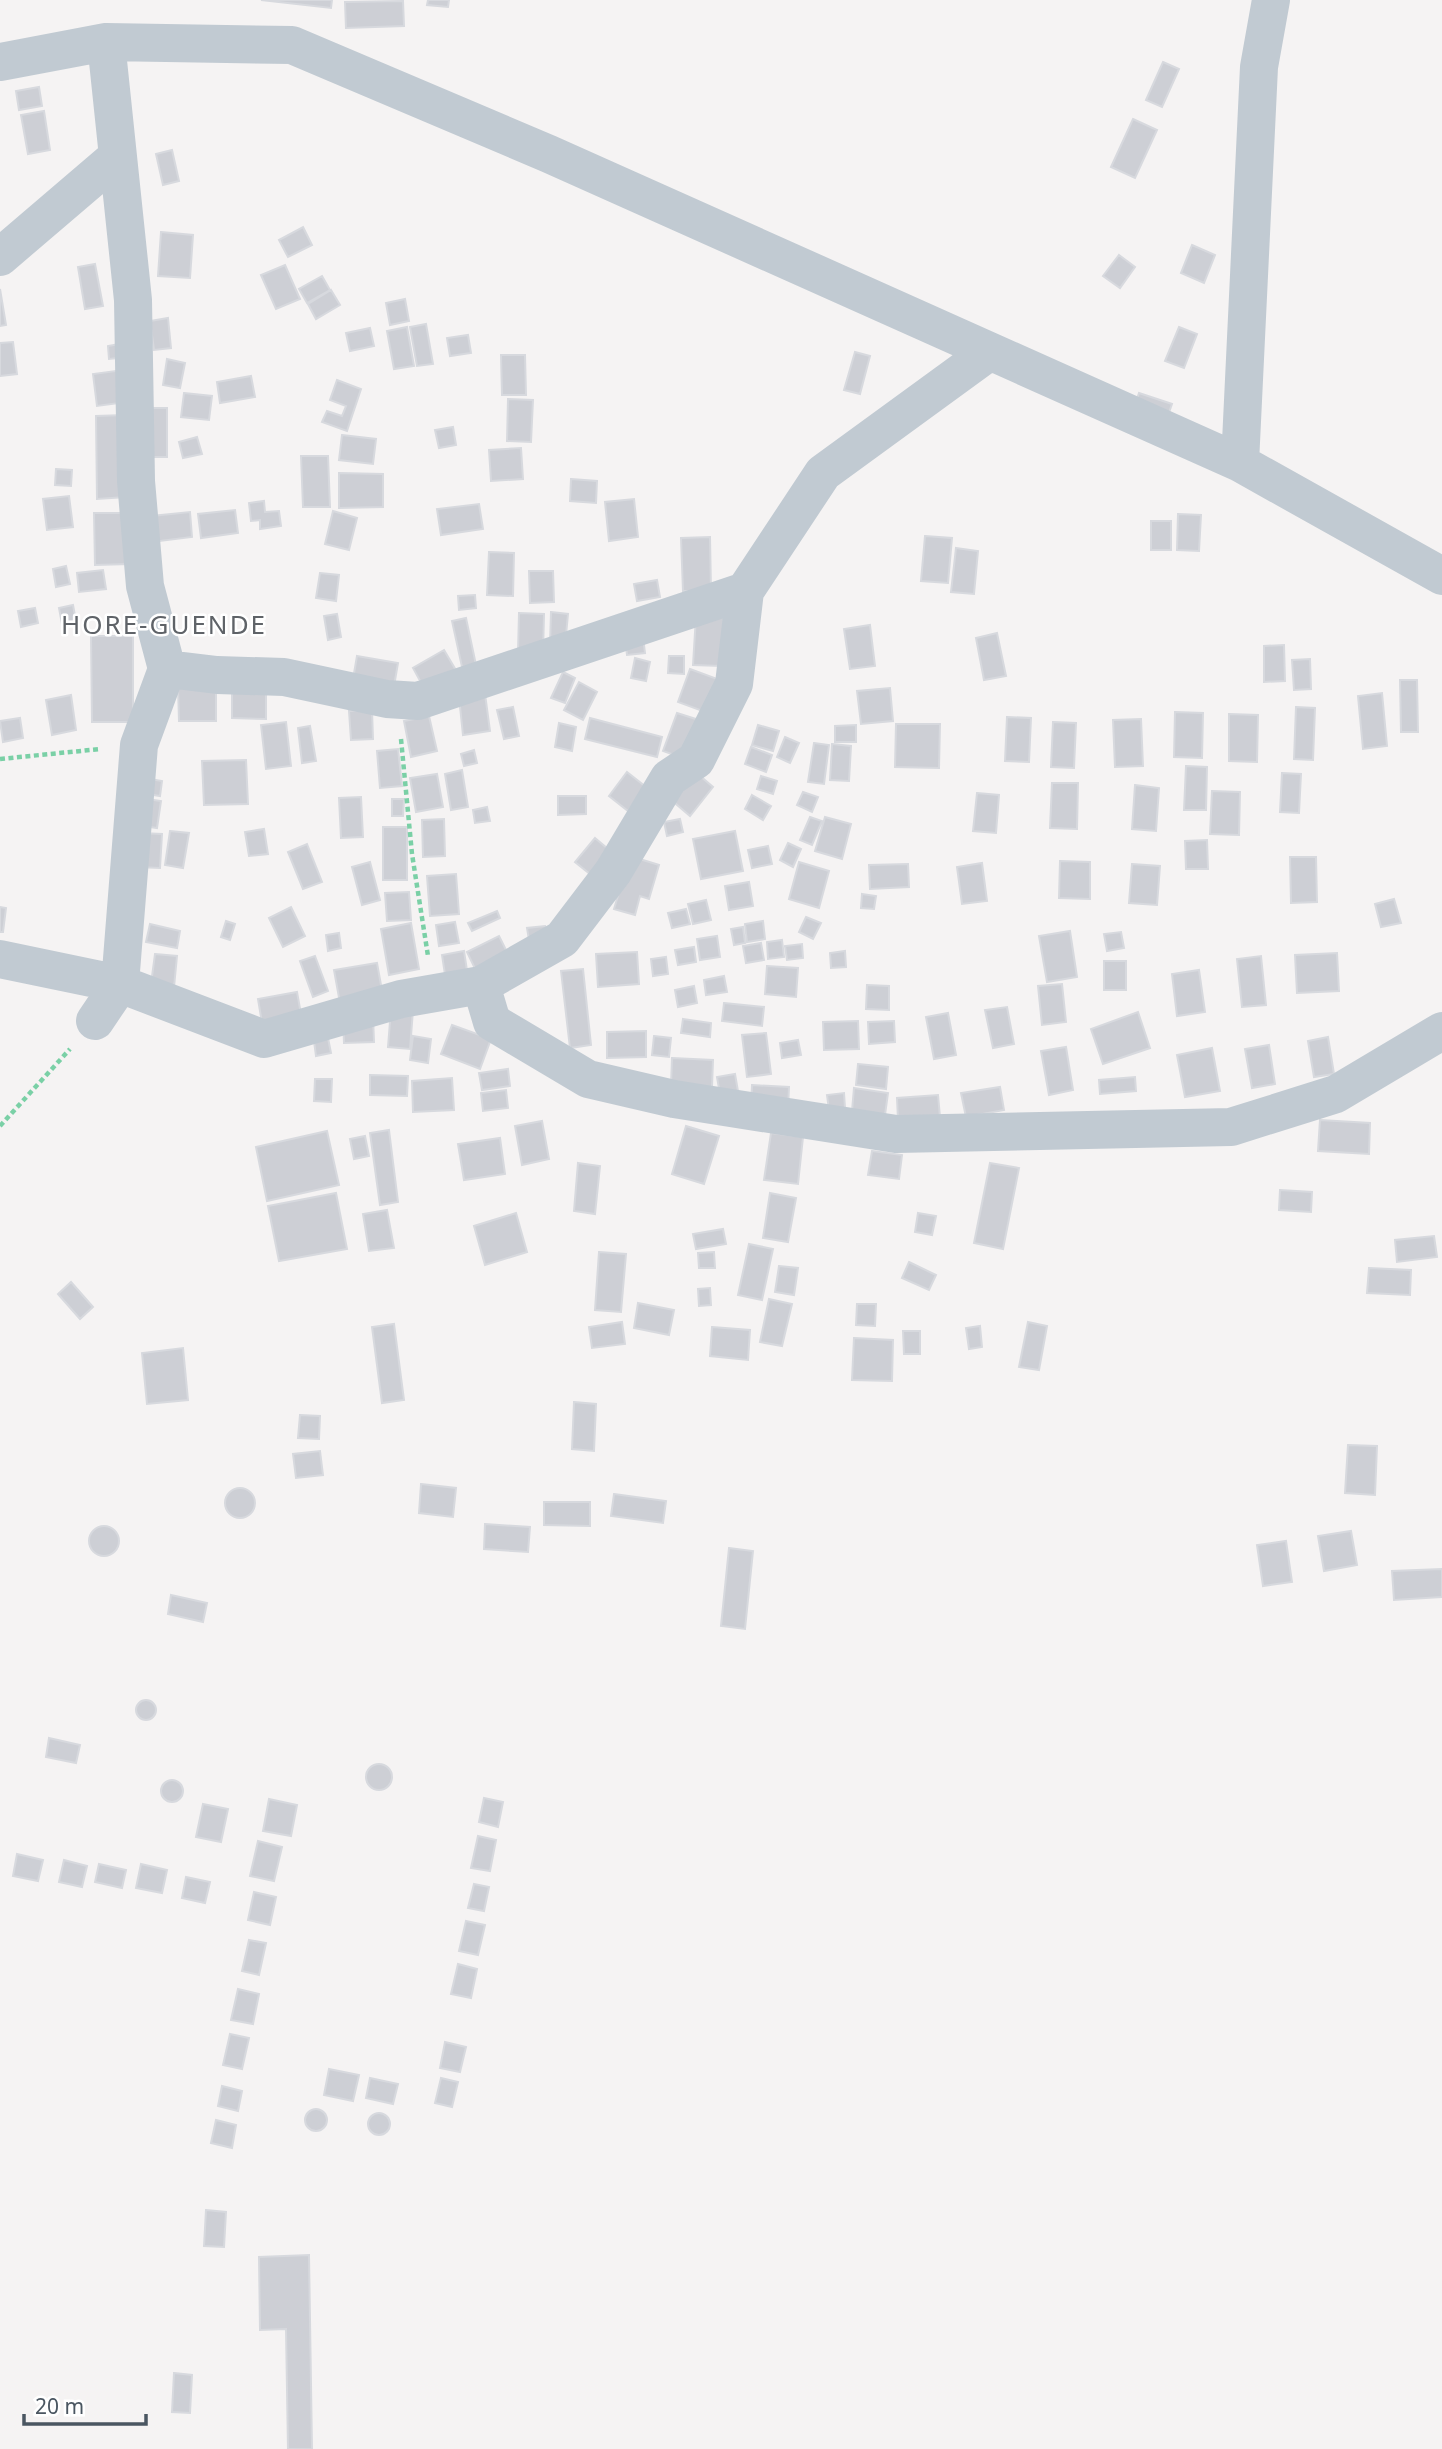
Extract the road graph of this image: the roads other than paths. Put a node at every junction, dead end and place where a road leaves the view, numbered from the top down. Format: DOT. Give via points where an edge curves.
graph roads {
  1 [pos="1271,0"];
  2 [pos="106,42"];
  3 [pos="0,62"];
  4 [pos="117,157"];
  5 [pos="0,257"];
  6 [pos="989,352"];
  7 [pos="1240,463"];
  8 [pos="1442,576"];
  9 [pos="745,591"];
  10 [pos="167,669"];
  11 [pos="0,959"];
  12 [pos="120,985"];
  13 [pos="481,985"];
  14 [pos="95,1021"];
  15 [pos="1442,1031"];
  1 -- 7 [label="street" via="1259,67"];
  2 -- 3 [label="street"];
  2 -- 4 [label="street"];
  2 -- 6 [label="street" via="292,45"];
  4 -- 5 [label="street"];
  4 -- 10 [label="street" via="133,300 136,481 145,586"];
  6 -- 7 [label="street"];
  6 -- 9 [label="street" via="823,473"];
  7 -- 8 [label="street"];
  9 -- 10 [label="street" via="418,701 284,677 217,676"];
  9 -- 13 [label="street" via="734,684 696,760 669,778 613,872 562,939"];
  10 -- 12 [label="street" via="139,745"];
  11 -- 12 [label="street"];
  12 -- 13 [label="street" via="264,1039 401,999"];
  12 -- 14 [label="street"];
  13 -- 15 [label="street" via="492,1022 587,1079 674,1099 896,1134 1231,1127 1336,1094"];
}
